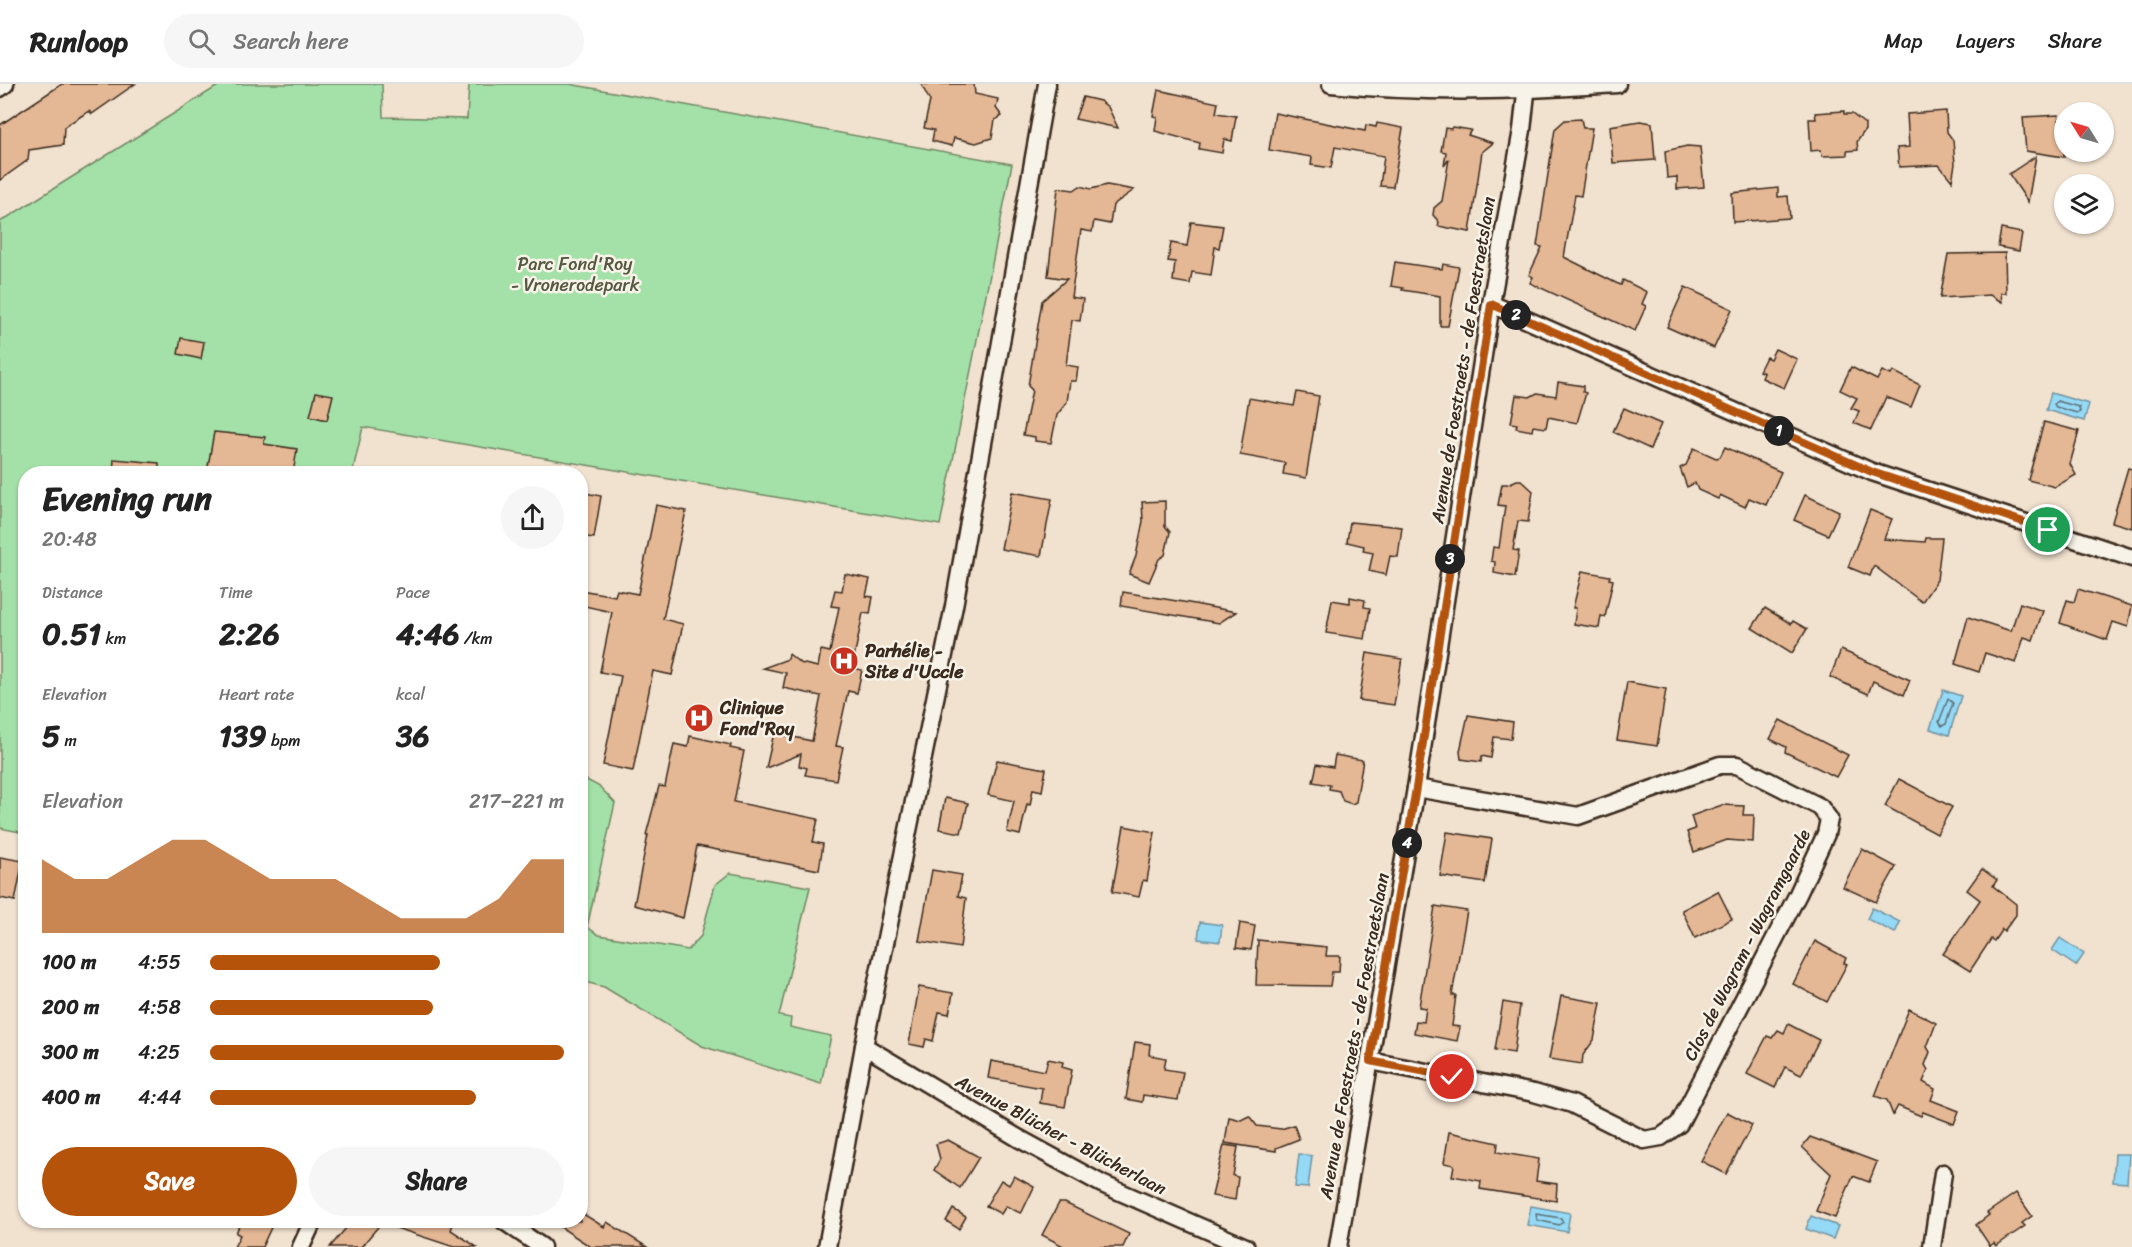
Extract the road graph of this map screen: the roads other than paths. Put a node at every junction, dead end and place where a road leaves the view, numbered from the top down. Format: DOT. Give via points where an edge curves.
graph roads {
  1 [pos="5,84"];
  2 [pos="1047,84"];
  3 [pos="1331,84"];
  4 [pos="1617,84"];
  5 [pos="1527,87"];
  6 [pos="0,88"];
  7 [pos="1491,304"];
  8 [pos="2132,558"];
  9 [pos="1416,788"];
  10 [pos="864,1046"];
  11 [pos="1370,1061"];
  12 [pos="1943,1173"];
  13 [pos="310,1228"];
  14 [pos="514,1228"];
  15 [pos="301,1247"];
  16 [pos="542,1247"];
  17 [pos="826,1247"];
  18 [pos="1246,1247"];
  19 [pos="1338,1247"];
  20 [pos="1932,1247"];
  1 -- 6 [label="street"];
  2 -- 10 [label="street" via="954,606"];
  3 -- 5 [label="street" via="1434,92"];
  4 -- 5 [label="street"];
  5 -- 7 [label="street, Avenue de Foestraets - de Foestraetslaan"];
  7 -- 8 [label="street" via="1872,472"];
  7 -- 9 [label="street, Avenue de Foestraets - de Foestraetslaan"];
  9 -- 11 [label="street, Avenue de Foestraets - de Foestraetslaan"];
  9 -- 11 [label="street, Clos de Wagram - Wagramgaarde" via="1578,816 1720,765 1737,765 1820,807 1829,819 1798,894 1679,1124 1661,1137 1644,1140 1572,1104 1534,1093"];
  10 -- 17 [label="street"];
  10 -- 18 [label="street, Avenue Blücher - Blücherlaan" via="1102,1184"];
  11 -- 19 [label="street, Avenue de Foestraets - de Foestraetslaan"];
  12 -- 20 [label="street"];
  13 -- 15 [label="street"];
  14 -- 16 [label="street"];
}
